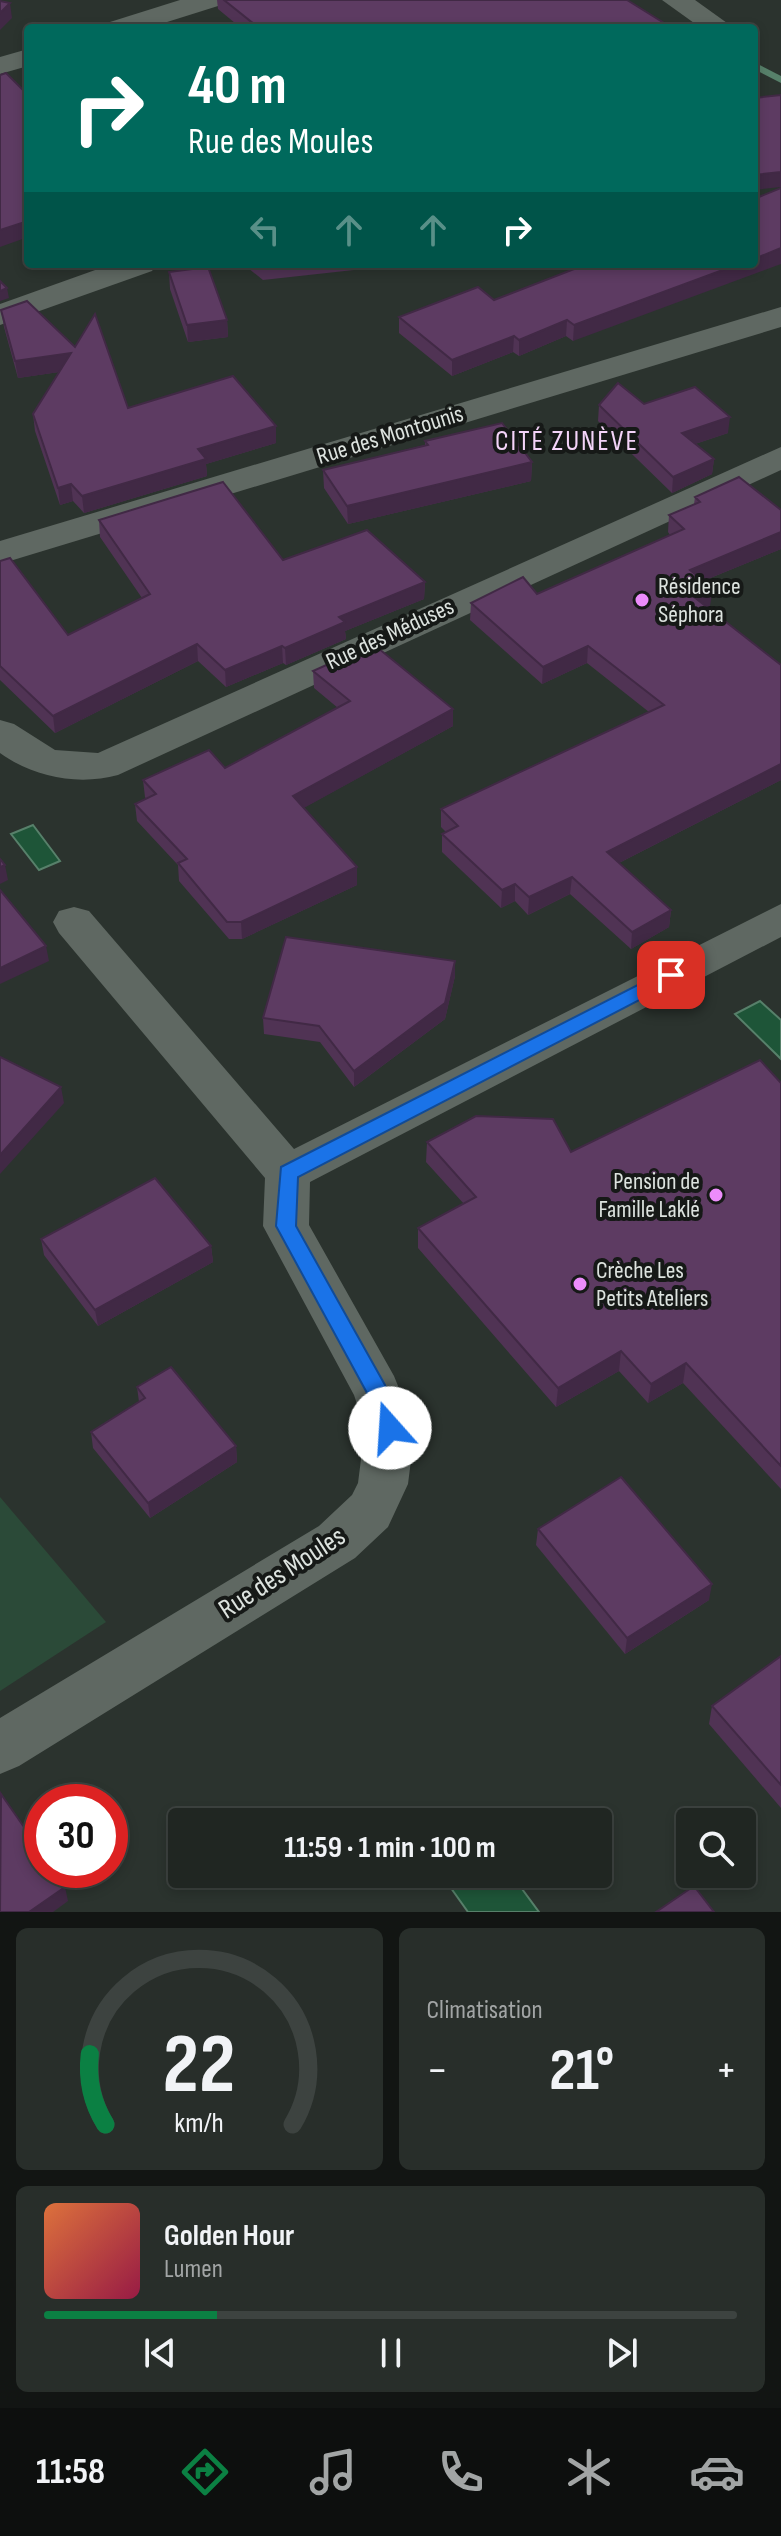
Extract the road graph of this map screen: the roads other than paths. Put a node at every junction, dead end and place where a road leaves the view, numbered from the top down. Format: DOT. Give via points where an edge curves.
graph roads {
  1 [pos="117,0"];
  2 [pos="208,0"];
  3 [pos="680,1"];
  4 [pos="132,24"];
  5 [pos="714,24"];
  6 [pos="24,58"];
  7 [pos="0,66"];
  8 [pos="130,268"];
  9 [pos="0,315"];
  10 [pos="781,317"];
  11 [pos="781,457"];
  12 [pos="0,553"];
  13 [pos="0,733"];
  14 [pos="781,919"];
  15 [pos="74,922"];
  16 [pos="288,1173"];
  17 [pos="0,1748"];
  1 -- 4 [label="street"];
  2 -- 4 [label="street"];
  3 -- 5 [label="street"];
  6 -- 7 [label="street"];
  8 -- 9 [label="street"];
  10 -- 12 [label="street, Rue des Montounis"];
  11 -- 13 [label="street, Rue des Méduses" via="104,766 64,767 21,752"];
  14 -- 16 [label="street"];
  15 -- 16 [label="street"];
  16 -- 17 [label="street, Rue des Moules" via="286,1226 377,1391 390,1428 383,1484 370,1511 337,1542"];
}
